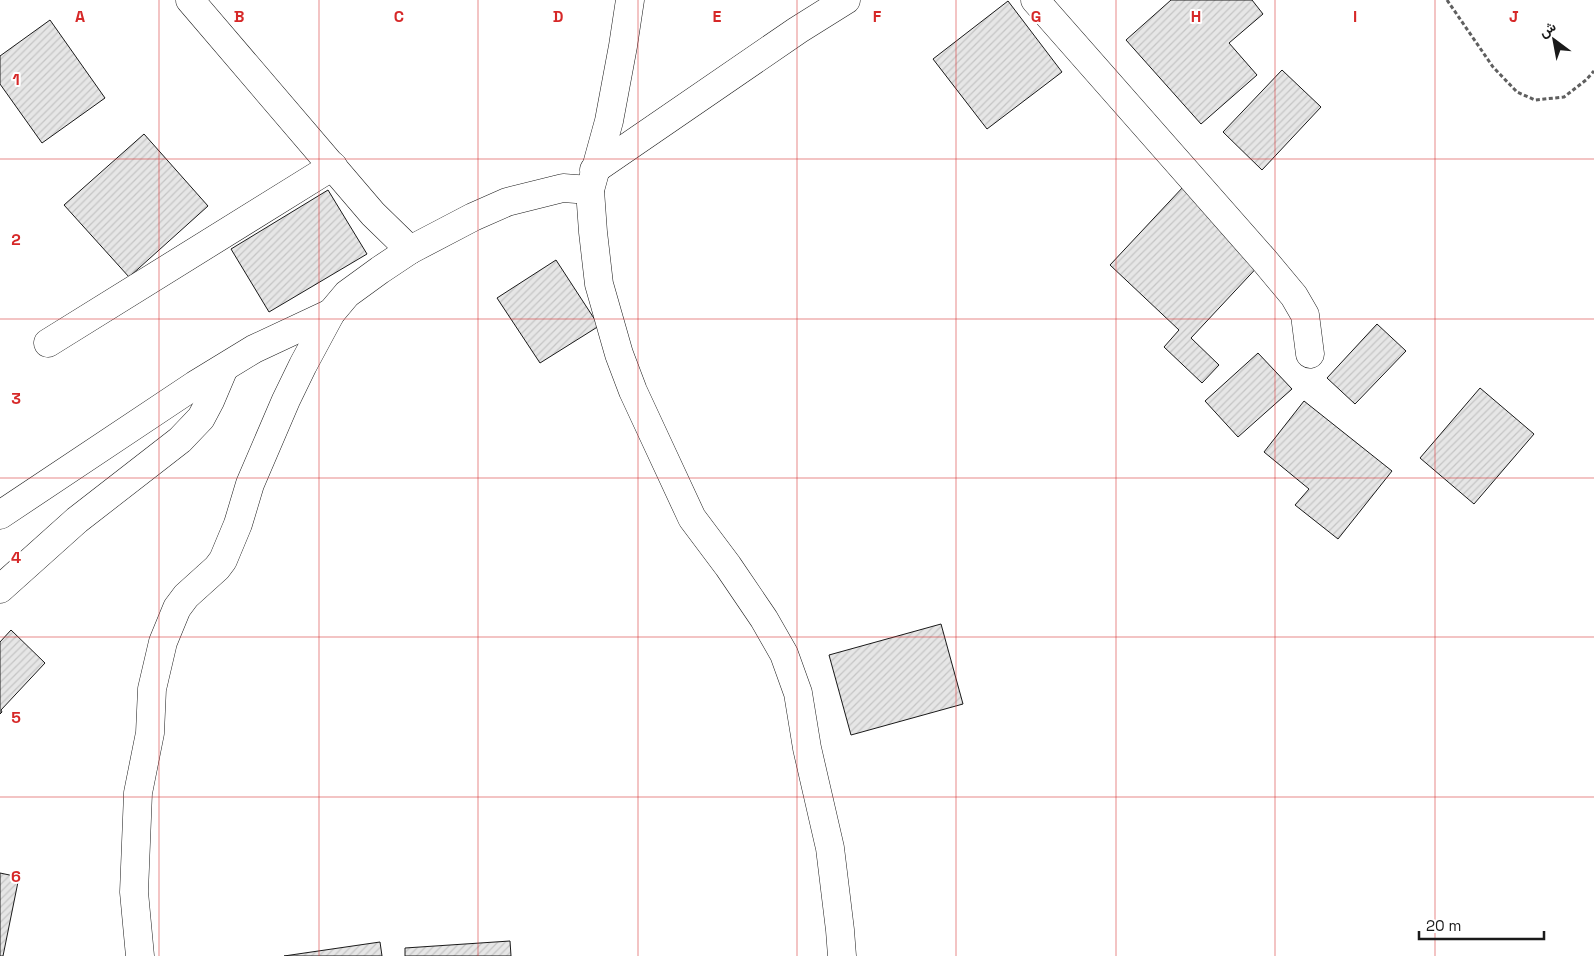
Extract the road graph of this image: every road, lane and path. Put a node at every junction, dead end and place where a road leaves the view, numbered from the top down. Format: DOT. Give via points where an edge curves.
graph roads {
  1 [pos="190,0"];
  2 [pos="630,0"];
  3 [pos="846,0"];
  4 [pos="1035,0"];
  5 [pos="1447,0"];
  6 [pos="1594,71"];
  7 [pos="333,166"];
  8 [pos="592,180"];
  9 [pos="410,250"];
  10 [pos="331,313"];
  11 [pos="48,343"];
  12 [pos="1310,354"];
  13 [pos="224,368"];
  14 [pos="0,515"];
  15 [pos="0,589"];
  16 [pos="140,956"];
  17 [pos="842,956"];
  1 -- 7 [label="street"];
  2 -- 8 [label="street" via="609,121"];
  3 -- 8 [label="street" via="798,30"];
  4 -- 12 [label="street" via="1294,296 1305,315"];
  5 -- 6 [label="path" via="1493,67 1517,92 1535,100 1564,97"];
  7 -- 9 [label="street" via="373,214"];
  7 -- 11 [label="street"];
  8 -- 9 [label="street" via="507,202"];
  8 -- 17 [label="street" via="599,284 633,391 692,518 764,619 784,654 798,693 830,848"];
  9 -- 10 [label="street" via="347,294"];
  10 -- 13 [label="street" via="254,349"];
  10 -- 16 [label="street" via="286,400 250,484 223,560 177,608 164,642 152,689 150,732 138,793 134,892"];
  13 -- 14 [label="street"];
  13 -- 15 [label="street" via="201,418 180,440 77,520"];
}
